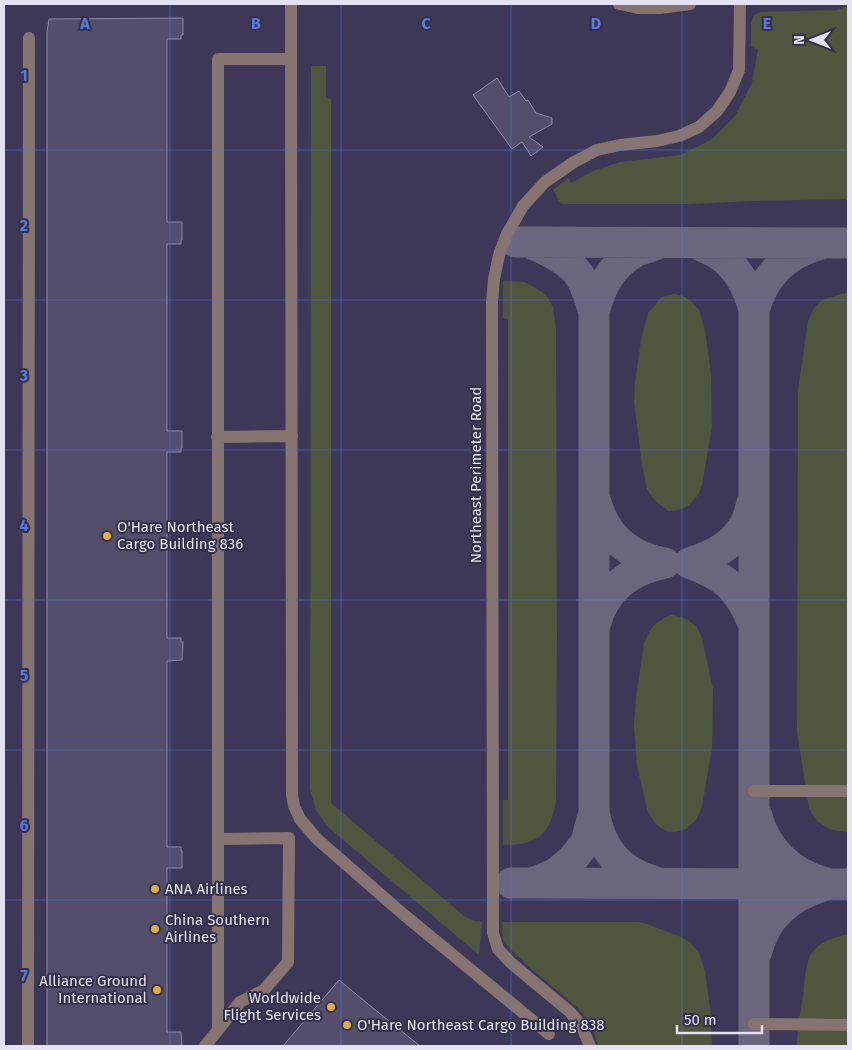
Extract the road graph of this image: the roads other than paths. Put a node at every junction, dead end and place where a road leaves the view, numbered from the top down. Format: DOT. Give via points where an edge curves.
graph roads {
  1 [pos="291,4"];
  2 [pos="619,4"];
  3 [pos="690,4"];
  4 [pos="740,4"];
  5 [pos="29,38"];
  6 [pos="291,59"];
  7 [pos="217,436"];
  8 [pos="292,436"];
  9 [pos="754,791"];
  10 [pos="848,791"];
  11 [pos="300,819"];
  12 [pos="289,838"];
  13 [pos="218,839"];
  14 [pos="754,1024"];
  15 [pos="848,1025"];
  16 [pos="218,1030"];
  17 [pos="549,1034"];
  18 [pos="28,1046"];
  19 [pos="205,1046"];
  20 [pos="590,1046"];
  1 -- 6 [label="street"];
  2 -- 3 [label="street" via="638,8"];
  4 -- 20 [label="street, Northeast Perimeter Road" via="739,70 717,111 699,127 678,136 597,150 545,182 523,206 507,234 494,279 493,933 498,949 510,962 570,1012 581,1025"];
  5 -- 18 [label="street"];
  6 -- 7 [label="street" via="218,59"];
  6 -- 8 [label="street"];
  7 -- 8 [label="street"];
  7 -- 13 [label="street"];
  8 -- 11 [label="street" via="292,795"];
  9 -- 10 [label="street"];
  11 -- 12 [label="street"];
  11 -- 17 [label="street" via="365,882"];
  12 -- 13 [label="street"];
  12 -- 16 [label="street" via="288,962 264,990 240,1002"];
  13 -- 16 [label="street"];
  14 -- 15 [label="street"];
  16 -- 19 [label="street"];
}
